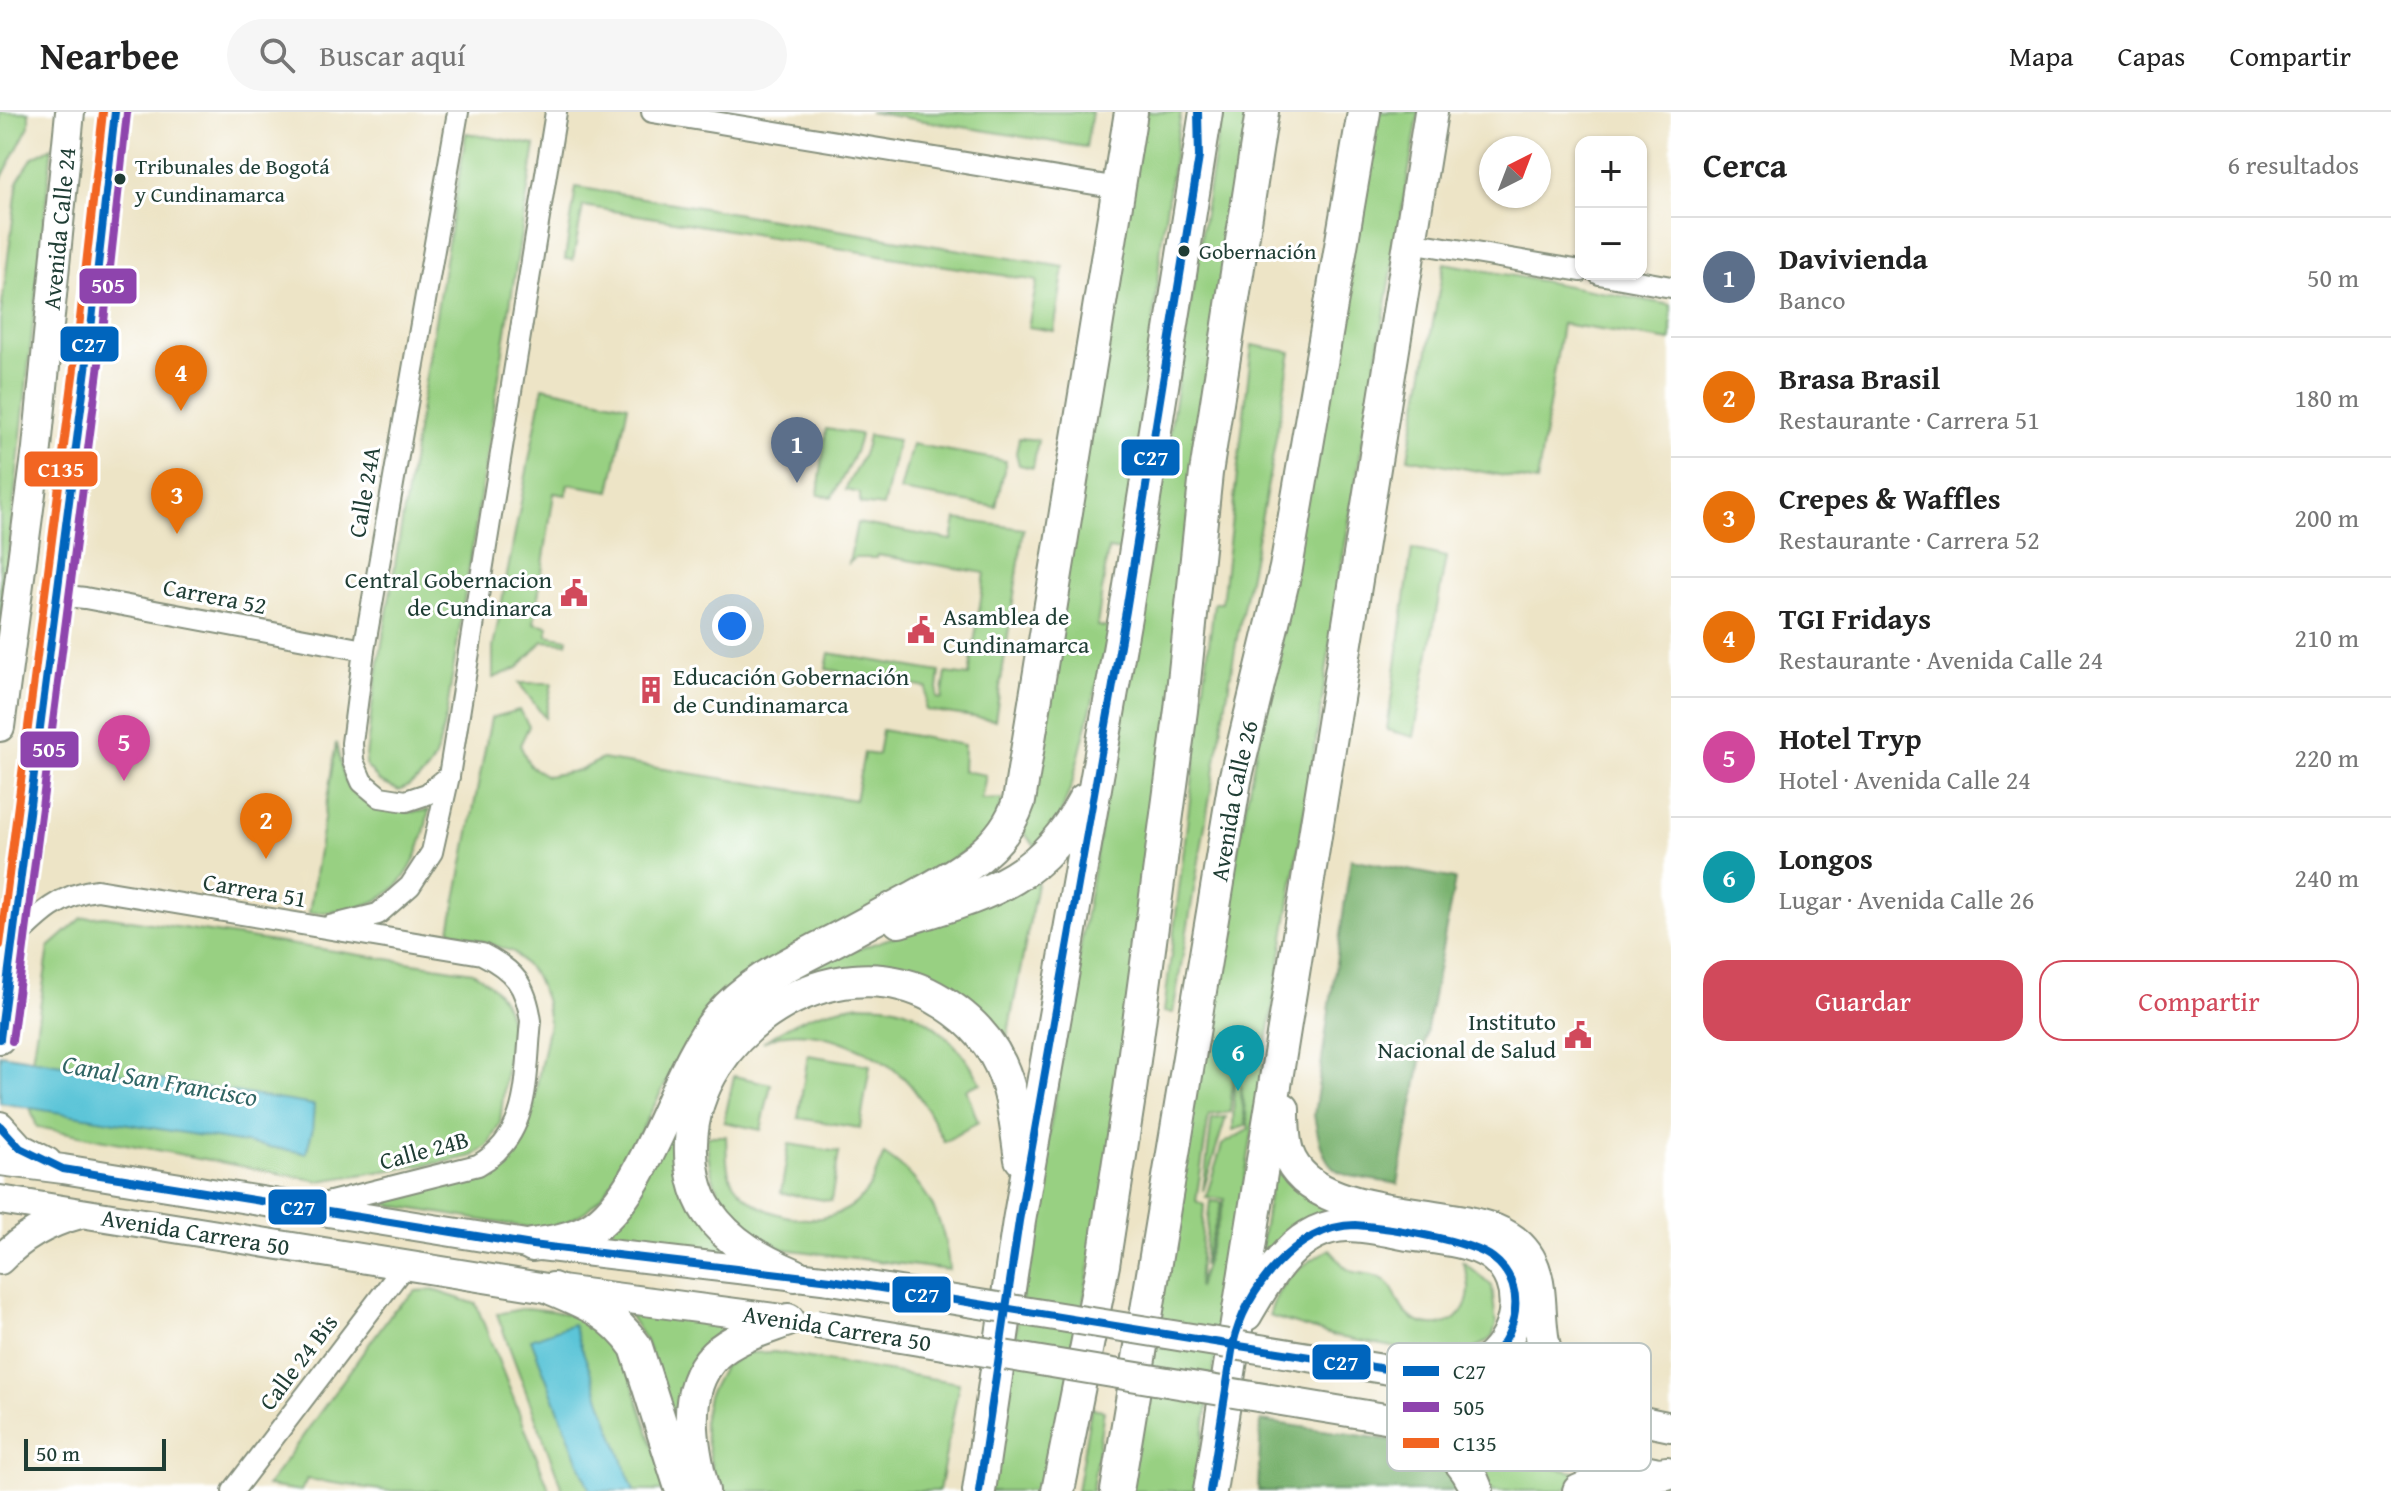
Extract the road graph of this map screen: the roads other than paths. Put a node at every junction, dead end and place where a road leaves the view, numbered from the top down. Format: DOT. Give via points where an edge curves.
graph roads {
  1 [pos="70,112"];
  2 [pos="115,112"];
  3 [pos="458,112"];
  4 [pos="556,112"];
  5 [pos="652,112"];
  6 [pos="1131,112"];
  7 [pos="1198,112"];
  8 [pos="1206,112"];
  9 [pos="1262,112"];
  10 [pos="1364,112"];
  11 [pos="1431,112"];
  12 [pos="1199,157"];
  13 [pos="1119,188"];
  14 [pos="1410,242"];
  15 [pos="1575,270"];
  16 [pos="1632,280"];
  17 [pos="1671,287"];
  18 [pos="57,595"];
  19 [pos="364,650"];
  20 [pos="0,727"];
  21 [pos="449,776"];
  22 [pos="1094,781"];
  23 [pos="323,928"];
  24 [pos="12,942"];
  25 [pos="827,944"];
  26 [pos="504,965"];
  27 [pos="1284,1035"];
  28 [pos="0,1039"];
  29 [pos="0,1126"];
  30 [pos="0,1161"];
  31 [pos="63,1169"];
  32 [pos="1025,1188"];
  33 [pos="0,1200"];
  34 [pos="304,1209"];
  35 [pos="82,1214"];
  36 [pos="532,1245"];
  37 [pos="0,1260"];
  38 [pos="405,1265"];
  39 [pos="795,1275"];
  40 [pos="553,1289"];
  41 [pos="802,1322"];
  42 [pos="1236,1330"];
  43 [pos="1502,1343"];
  44 [pos="1543,1343"];
  45 [pos="1387,1370"];
  46 [pos="1387,1419"];
  47 [pos="1651,1423"];
  48 [pos="1671,1427"];
  49 [pos="1216,1455"];
  50 [pos="1468,1471"];
  51 [pos="1669,1474"];
  52 [pos="978,1489"];
  53 [pos="233,1491"];
  54 [pos="682,1491"];
  55 [pos="703,1491"];
  56 [pos="1058,1491"];
  57 [pos="1117,1491"];
  58 [pos="1210,1491"];
  59 [pos="1230,1491"];
  60 [pos="1477,1491"];
  61 [pos="1579,1491"];
  1 -- 20 [label="main road, Avenida Calle 24" via="37,448"];
  2 -- 18 [label="main road, Avenida Calle 24"];
  3 -- 19 [label="street, Calle 24A"];
  4 -- 21 [label="street"];
  5 -- 13 [label="street"];
  6 -- 13 [label="main road"];
  7 -- 12 [label="main road"];
  8 -- 12 [label="main road"];
  9 -- 56 [label="main road" via="1206,473 1181,710 1130,1090 1103,1265"];
  10 -- 57 [label="main road, Avenida Calle 26" via="1286,568 1235,780"];
  11 -- 14 [label="main road"];
  12 -- 22 [label="main road"];
  13 -- 25 [label="main road" via="1015,814 984,853 951,877"];
  14 -- 15 [label="street"];
  14 -- 27 [label="main road"];
  16 -- 17 [label="street"];
  18 -- 19 [label="street, Carrera 52"];
  18 -- 24 [label="main road, Avenida Calle 24"];
  19 -- 21 [label="street, Calle 24A" via="352,743 362,782 380,797 406,801 427,794"];
  21 -- 23 [label="street" via="432,852 410,886 378,914"];
  22 -- 25 [label="main road" via="1064,833 1006,884"];
  22 -- 32 [label="main road"];
  23 -- 24 [label="street, Carrera 51" via="97,890 55,903"];
  23 -- 26 [label="street, Carrera 51" via="482,954"];
  24 -- 28 [label="main road, Avenida Calle 24"];
  25 -- 36 [label="main road" via="770,974 719,1017 639,1168 607,1214 578,1235"];
  26 -- 34 [label="street, Calle 24B" via="518,980 531,1021 521,1113 507,1142 478,1165"];
  27 -- 42 [label="main road"];
  27 -- 44 [label="main road" via="1284,1137 1303,1176 1341,1199 1475,1224 1511,1239 1534,1270"];
  29 -- 31 [label="main road" via="20,1148"];
  30 -- 31 [label="main road, Avenida Carrera 50"];
  31 -- 34 [label="main road, Avenida Carrera 50"];
  32 -- 39 [label="main road" via="1007,1082 992,1049 972,1024 921,990 888,981 825,986 793,997 751,1025 717,1062 691,1125 691,1160 699,1196 715,1220 754,1255"];
  32 -- 52 [label="main road"];
  33 -- 35 [label="main road, Avenida Carrera 50"];
  34 -- 36 [label="main road, Avenida Carrera 50"];
  35 -- 37 [label="main road" via="45,1226"];
  35 -- 38 [label="main road, Avenida Carrera 50"];
  36 -- 39 [label="main road, Avenida Carrera 50"];
  38 -- 40 [label="main road, Avenida Carrera 50"];
  38 -- 53 [label="street, Calle 24 Bis"];
  39 -- 45 [label="main road, Avenida Carrera 50, bridge"];
  40 -- 41 [label="main road, Avenida Carrera 50"];
  40 -- 54 [label="main road" via="609,1316 636,1347"];
  41 -- 46 [label="main road, Avenida Carrera 50, bridge"];
  41 -- 55 [label="main road" via="738,1340 702,1371 692,1411"];
  42 -- 43 [label="main road" via="1280,1260 1321,1231 1346,1225 1469,1244 1490,1254 1513,1281 1517,1297 1516,1316"];
  42 -- 49 [label="main road"];
  47 -- 48 [label="main road, Avenida Carrera 50"];
  49 -- 58 [label="main road"];
  49 -- 59 [label="main road"];
  50 -- 60 [label="main road"];
  51 -- 61 [label="main road" via="1603,1481"];
}
